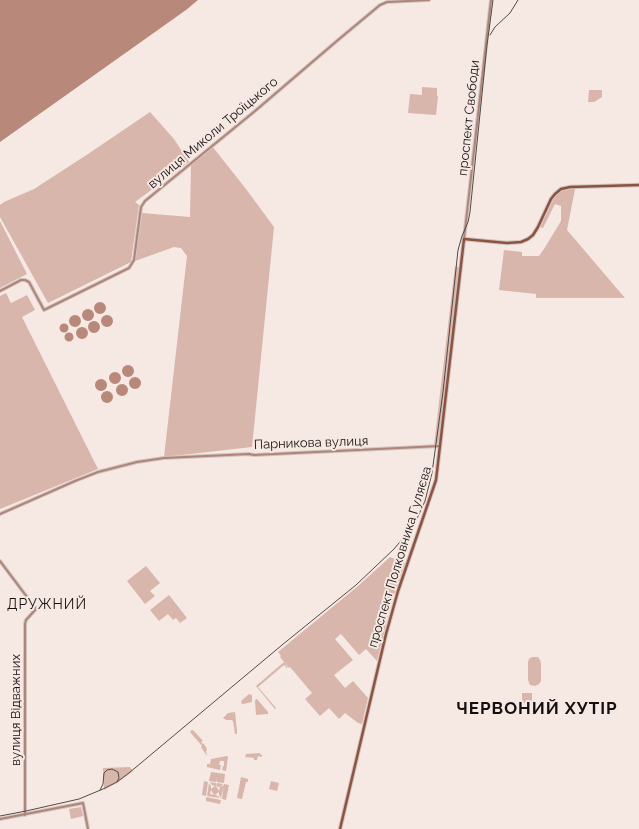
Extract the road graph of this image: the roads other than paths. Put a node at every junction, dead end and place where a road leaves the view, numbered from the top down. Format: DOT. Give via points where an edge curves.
graph roads {
  1 [pos="429,0"];
  2 [pos="491,0"];
  3 [pos="639,185"];
  4 [pos="464,239"];
  5 [pos="0,292"];
  6 [pos="440,446"];
  7 [pos="0,514"];
  8 [pos="0,561"];
  9 [pos="26,815"];
  10 [pos="0,820"];
  11 [pos="88,829"];
  12 [pos="340,829"];
  1 -- 5 [label="street, вулиця Миколи Троїцького" via="386,2 380,5 145,201 141,207 135,257 127,269 44,310 25,280"];
  2 -- 4 [label="street, проспект Свободи"];
  3 -- 4 [label="main road" via="561,189 551,199 533,235 521,242"];
  4 -- 6 [label="main road, проспект Полковника Гуляєва"];
  6 -- 7 [label="street, Парникова вулиця" via="162,458 98,472"];
  6 -- 12 [label="main road, проспект Полковника Гуляєва" via="434,486 386,634"];
  8 -- 9 [label="street, вулиця Відважних" via="36,609 25,624"];
  9 -- 10 [label="street"];
  9 -- 11 [label="street" via="83,803"];
}
